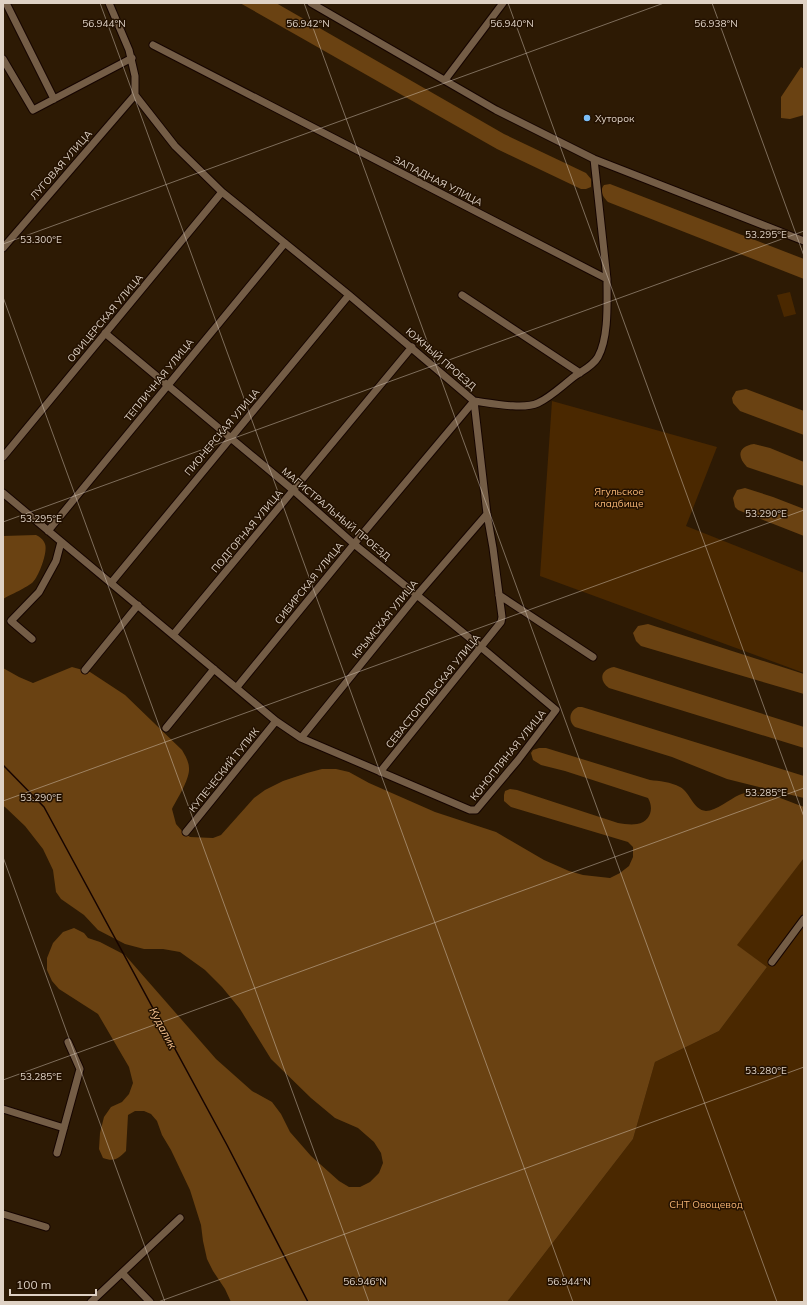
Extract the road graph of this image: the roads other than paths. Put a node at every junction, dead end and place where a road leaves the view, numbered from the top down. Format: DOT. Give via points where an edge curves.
graph roads {
  1 [pos="6,3"];
  2 [pos="109,3"];
  3 [pos="311,3"];
  4 [pos="504,3"];
  5 [pos="153,45"];
  6 [pos="132,58"];
  7 [pos="3,59"];
  8 [pos="445,80"];
  9 [pos="135,95"];
  10 [pos="54,99"];
  11 [pos="594,159"];
  12 [pos="222,192"];
  13 [pos="804,241"];
  14 [pos="285,243"];
  15 [pos="3,248"];
  16 [pos="607,279"];
  17 [pos="349,295"];
  18 [pos="462,295"];
  19 [pos="105,333"];
  20 [pos="412,347"];
  21 [pos="580,373"];
  22 [pos="167,385"];
  23 [pos="474,401"];
  24 [pos="230,438"];
  25 [pos="3,457"];
  26 [pos="293,490"];
  27 [pos="3,493"];
  28 [pos="487,514"];
  29 [pos="48,531"];
  30 [pos="61,542"];
  31 [pos="354,544"];
  32 [pos="111,583"];
  33 [pos="417,595"];
  34 [pos="499,595"];
  35 [pos="138,605"];
  36 [pos="501,622"];
  37 [pos="173,635"];
  38 [pos="32,639"];
  39 [pos="482,648"];
  40 [pos="593,657"];
  41 [pos="214,669"];
  42 [pos="85,670"];
  43 [pos="237,687"];
  44 [pos="556,710"];
  45 [pos="276,721"];
  46 [pos="166,728"];
  47 [pos="301,738"];
  48 [pos="380,772"];
  49 [pos="186,832"];
  50 [pos="804,919"];
  51 [pos="772,962"];
  52 [pos="68,1042"];
  53 [pos="3,1109"];
  54 [pos="64,1128"];
  55 [pos="56,1153"];
  56 [pos="3,1214"];
  57 [pos="180,1218"];
  58 [pos="46,1227"];
  59 [pos="122,1273"];
  60 [pos="91,1302"];
  61 [pos="150,1302"];
  1 -- 10 [label="street"];
  2 -- 6 [label="street"];
  3 -- 8 [label="street"];
  4 -- 8 [label="street"];
  5 -- 16 [label="street, ЗАПАДНАЯ УЛИЦА"];
  6 -- 9 [label="street"];
  6 -- 10 [label="street"];
  7 -- 10 [label="street" via="33,110"];
  8 -- 11 [label="street" via="496,110"];
  9 -- 12 [label="street, ЮЖНЫЙ ПРОЕЗД" via="175,146"];
  9 -- 15 [label="street, ЛУГОВАЯ УЛИЦА"];
  11 -- 13 [label="street"];
  11 -- 16 [label="street"];
  12 -- 14 [label="street, ЮЖНЫЙ ПРОЕЗД"];
  12 -- 19 [label="street, ОФИЦЕРСКАЯ УЛИЦА"];
  14 -- 17 [label="street, ЮЖНЫЙ ПРОЕЗД"];
  14 -- 22 [label="street, ТЕПЛИЧНАЯ УЛИЦА"];
  16 -- 21 [label="street" via="607,310 601,351 596,361"];
  17 -- 20 [label="street, ЮЖНЫЙ ПРОЕЗД"];
  17 -- 24 [label="street, ПИОНЕРСКАЯ УЛИЦА"];
  18 -- 21 [label="street"];
  19 -- 22 [label="street, МАГИСТРАЛЬНЫЙ ПРОЕЗД"];
  19 -- 25 [label="street, ОФИЦЕРСКАЯ УЛИЦА"];
  20 -- 23 [label="street, ЮЖНЫЙ ПРОЕЗД"];
  20 -- 26 [label="street, ПОДГОРНАЯ УЛИЦА"];
  21 -- 23 [label="street" via="536,404 524,406"];
  22 -- 24 [label="street, МАГИСТРАЛЬНЫЙ ПРОЕЗД"];
  22 -- 29 [label="street, ТЕПЛИЧНАЯ УЛИЦА"];
  23 -- 28 [label="street, ЮЖНЫЙ ПРОЕЗД"];
  23 -- 31 [label="street, СИБИРСКАЯ УЛИЦА"];
  24 -- 26 [label="street, МАГИСТРАЛЬНЫЙ ПРОЕЗД"];
  24 -- 32 [label="street, ПИОНЕРСКАЯ УЛИЦА"];
  26 -- 31 [label="street, МАГИСТРАЛЬНЫЙ ПРОЕЗД"];
  26 -- 37 [label="street, ПОДГОРНАЯ УЛИЦА"];
  27 -- 29 [label="street"];
  28 -- 33 [label="street, КРЫМСКАЯ УЛИЦА"];
  28 -- 34 [label="street, ЮЖНЫЙ ПРОЕЗД"];
  29 -- 30 [label="street"];
  30 -- 32 [label="street"];
  30 -- 38 [label="street" via="56,561 39,592 11,621"];
  31 -- 33 [label="street, МАГИСТРАЛЬНЫЙ ПРОЕЗД"];
  31 -- 43 [label="street, СИБИРСКАЯ УЛИЦА"];
  32 -- 35 [label="street"];
  33 -- 39 [label="street, МАГИСТРАЛЬНЫЙ ПРОЕЗД"];
  33 -- 47 [label="street, КРЫМСКАЯ УЛИЦА"];
  34 -- 36 [label="street, ЮЖНЫЙ ПРОЕЗД"];
  34 -- 40 [label="street"];
  35 -- 37 [label="street"];
  35 -- 42 [label="street"];
  36 -- 39 [label="street, СЕВАСТОПОЛЬСКАЯ УЛИЦА"];
  37 -- 41 [label="street"];
  39 -- 44 [label="street, МАГИСТРАЛЬНЫЙ ПРОЕЗД"];
  39 -- 48 [label="street, СЕВАСТОПОЛЬСКАЯ УЛИЦА"];
  41 -- 43 [label="street"];
  41 -- 46 [label="street"];
  43 -- 45 [label="street"];
  44 -- 48 [label="street, КОНОПЛЯНАЯ УЛИЦА" via="518,760 474,811"];
  45 -- 47 [label="street"];
  45 -- 49 [label="street, КУПЕЧЕСКИЙ ТУПИК"];
  47 -- 48 [label="street"];
  50 -- 51 [label="street"];
  52 -- 54 [label="street" via="80,1069"];
  53 -- 54 [label="street"];
  54 -- 55 [label="street"];
  56 -- 58 [label="street"];
  57 -- 59 [label="street"];
  59 -- 60 [label="street"];
  59 -- 61 [label="street"];
}
